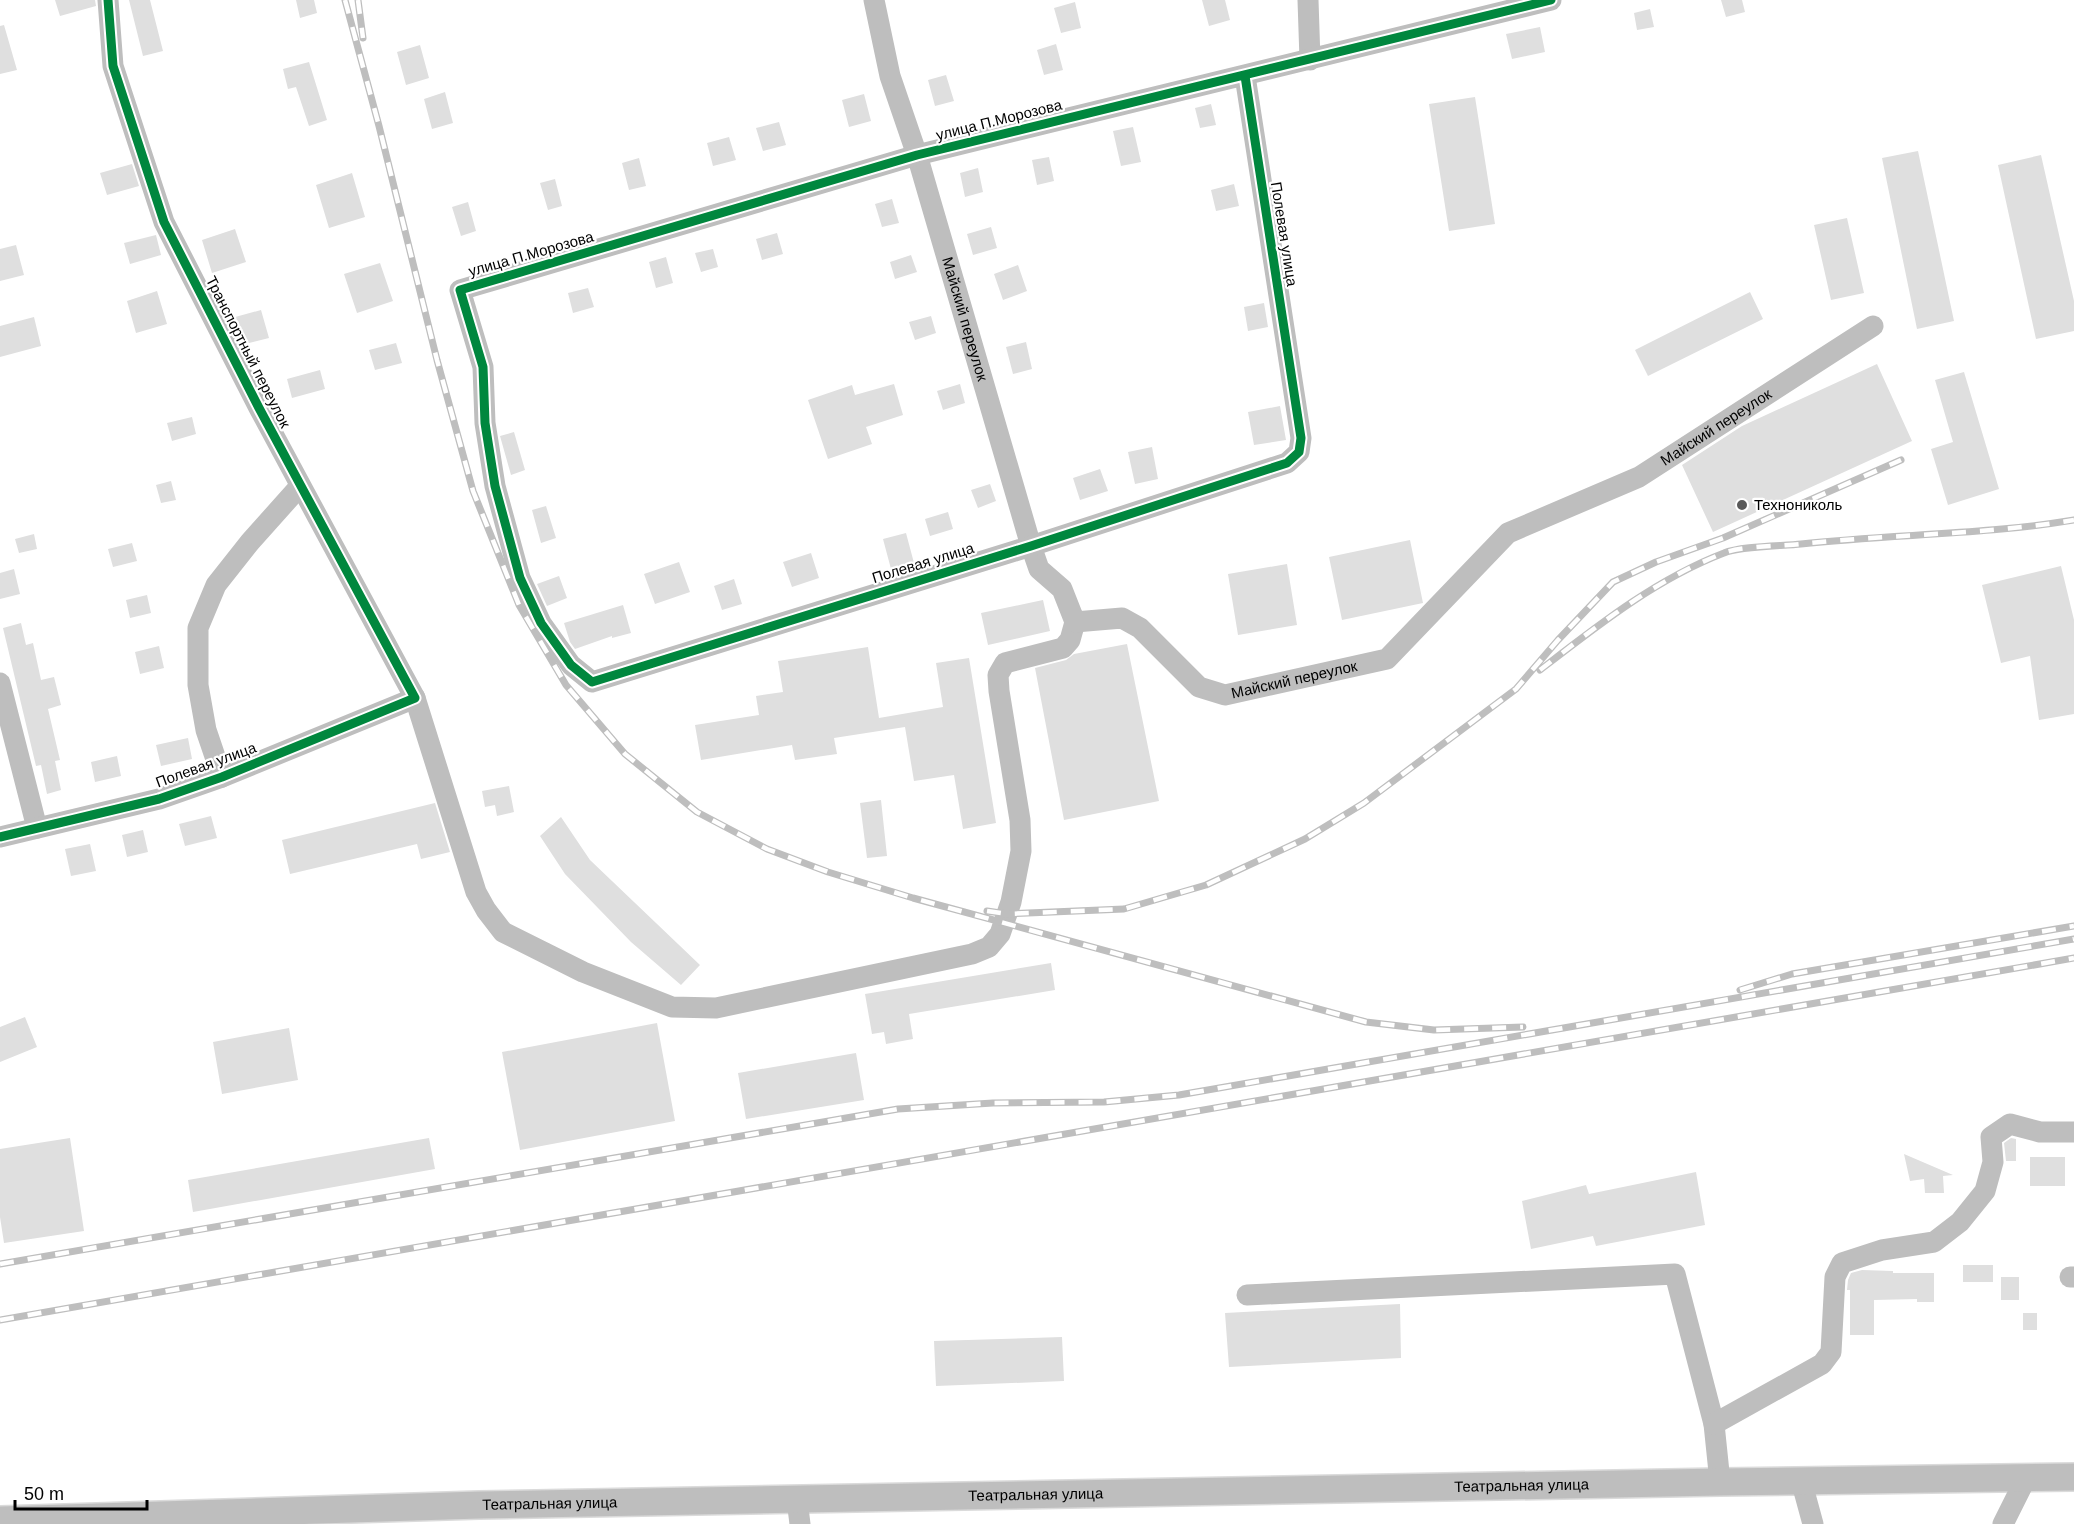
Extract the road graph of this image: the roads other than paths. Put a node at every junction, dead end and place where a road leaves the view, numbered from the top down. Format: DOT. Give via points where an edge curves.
graph roads {
  1 [pos="108,0"];
  2 [pos="874,0"];
  3 [pos="1308,0"];
  4 [pos="1551,0"];
  5 [pos="1310,60"];
  6 [pos="1245,76"];
  7 [pos="917,155"];
  8 [pos="460,291"];
  9 [pos="1873,326"];
  10 [pos="300,486"];
  11 [pos="1030,546"];
  12 [pos="1076,622"];
  13 [pos="0,683"];
  14 [pos="415,698"];
  15 [pos="222,777"];
  16 [pos="37,828"];
  17 [pos="0,837"];
  18 [pos="2074,1132"];
  19 [pos="1247,1295"];
  20 [pos="1714,1424"];
  21 [pos="2026,1478"];
  22 [pos="2074,1478"];
  23 [pos="1802,1480"];
  24 [pos="1720,1482"];
  25 [pos="798,1512"];
  26 [pos="368,1516"];
  27 [pos="0,1520"];
  28 [pos="1813,1524"];
  29 [pos="2003,1524"];
  1 -- 10 [label="street, Транспортный переулок" via="113,66 164,222"];
  2 -- 7 [label="street, Майский переулок" via="890,76"];
  3 -- 5 [label="street"];
  4 -- 5 [label="street, улица П.Морозова"];
  5 -- 6 [label="street, улица П.Морозова"];
  6 -- 7 [label="street, улица П.Морозова"];
  6 -- 11 [label="street, Полевая улица" via="1299,452 1287,462"];
  7 -- 8 [label="street, улица П.Морозова"];
  7 -- 11 [label="street, Майский переулок"];
  8 -- 11 [label="street, Полевая улица" via="483,367 485,423 495,486 520,578 541,623 571,665 591,682"];
  9 -- 12 [label="street, Майский переулок" via="1639,477 1508,533 1387,659 1225,695 1199,687 1140,628 1122,618"];
  10 -- 14 [label="street, Транспортный переулок"];
  10 -- 15 [label="street" via="216,585 198,628 198,686 206,730"];
  11 -- 12 [label="street, Майский переулок" via="1039,569 1062,589"];
  12 -- 14 [label="street, Транспортный переулок" via="1063,648 1005,663 999,675 1021,851 1011,903 1000,934 990,947 716,1008 672,1008 583,972 503,932 476,892"];
  13 -- 16 [label="street"];
  14 -- 15 [label="street, Полевая улица"];
  15 -- 16 [label="street, Полевая улица" via="159,799"];
  16 -- 17 [label="street, Полевая улица"];
  18 -- 20 [label="street" via="2040,1132 2010,1124 1991,1137 1993,1162 1985,1191 1960,1222 1934,1242 1882,1250 1842,1263 1835,1277 1831,1352 1822,1364"];
  19 -- 20 [label="street" via="1675,1274"];
  20 -- 24 [label="street"];
  21 -- 22 [label="main road, Театральная улица"];
  21 -- 23 [label="main road, Театральная улица"];
  21 -- 29 [label="street"];
  23 -- 24 [label="main road, Театральная улица"];
  23 -- 28 [label="street"];
  24 -- 25 [label="main road, Театральная улица"];
  25 -- 26 [label="main road, Театральная улица" via="479,1505"];
  26 -- 27 [label="main road, Театральная улица"];
}
